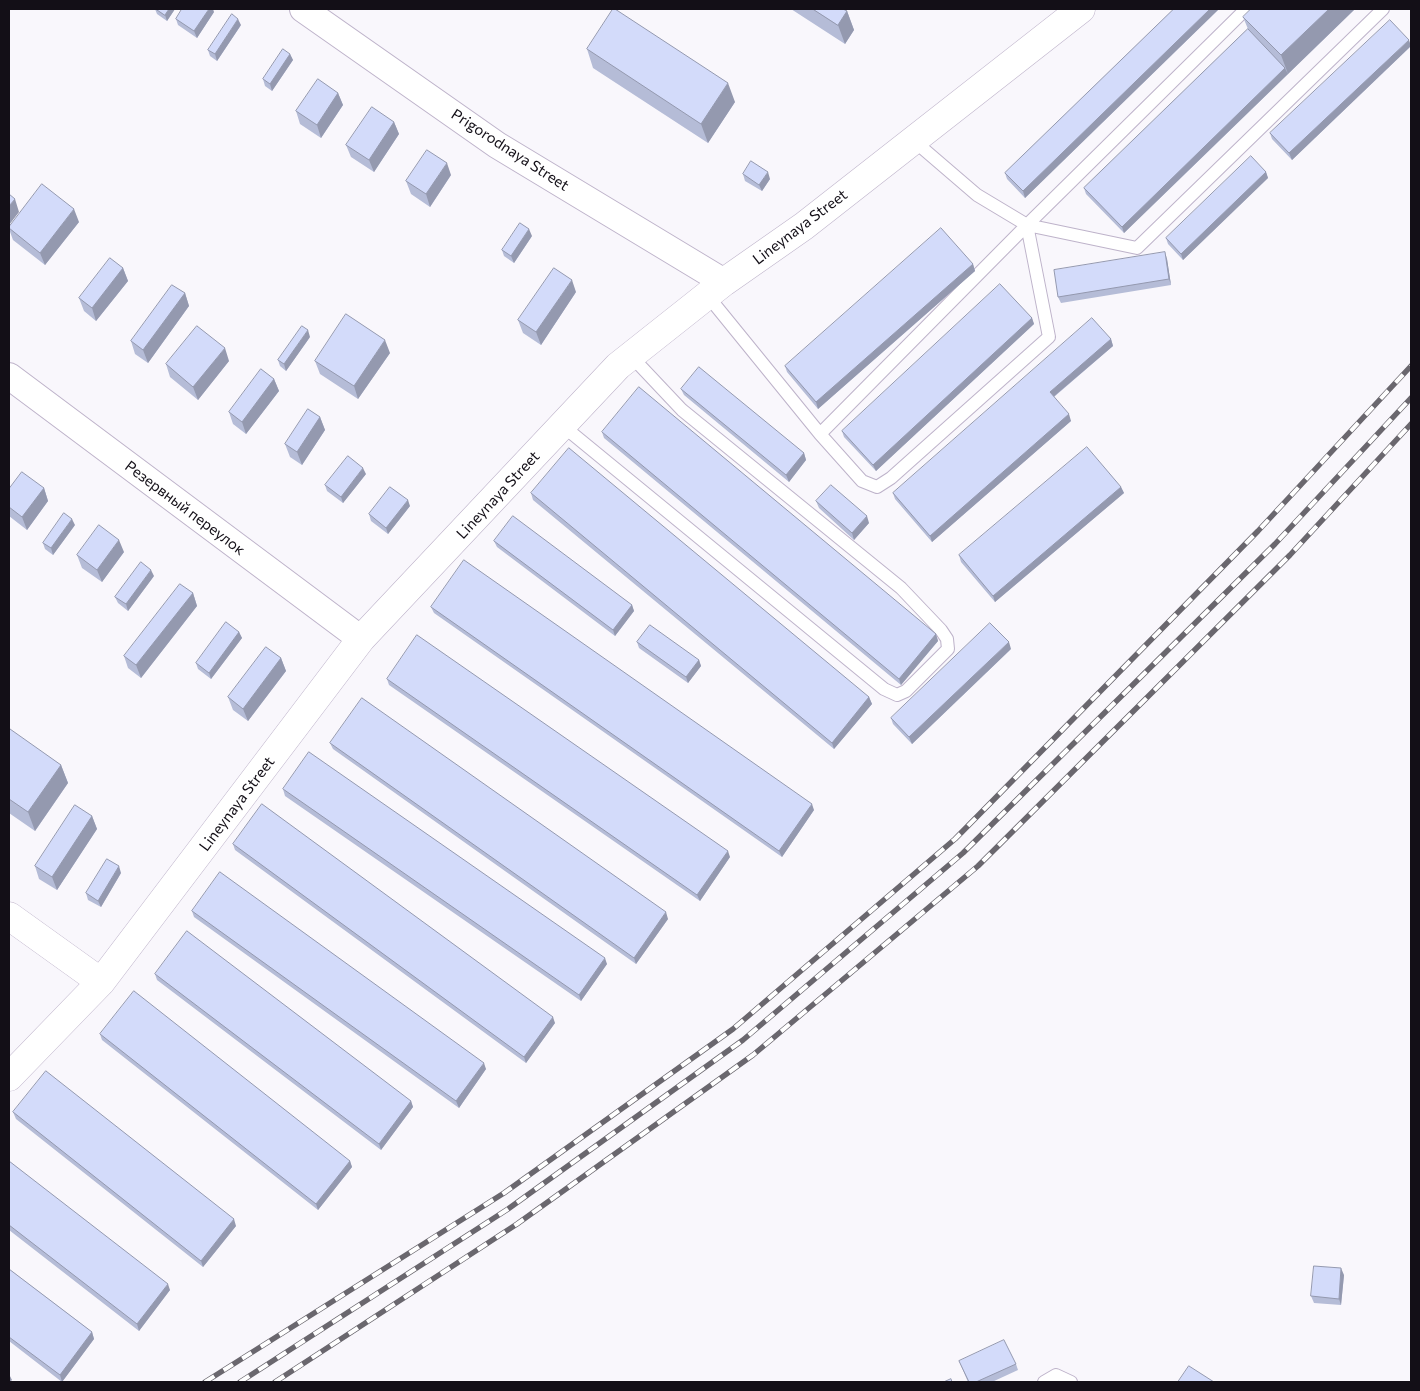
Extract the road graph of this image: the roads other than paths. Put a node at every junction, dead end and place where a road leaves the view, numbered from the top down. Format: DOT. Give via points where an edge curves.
graph roads {
  1 [pos="303,9"];
  2 [pos="1081,9"];
  3 [pos="1246,9"];
  4 [pos="1383,9"];
  5 [pos="913,140"];
  6 [pos="1027,225"];
  7 [pos="716,289"];
  8 [pos="631,356"];
  9 [pos="9,376"];
  10 [pos="563,426"];
  11 [pos="820,434"];
  12 [pos="362,640"];
  13 [pos="9,916"];
  14 [pos="101,982"];
  15 [pos="9,1077"];
  16 [pos="1044,1382"];
  17 [pos="1071,1382"];
  1 -- 7 [label="street, Prigorodnaya Street" via="497,145"];
  2 -- 5 [label="street, Lineynaya Street"];
  3 -- 6 [label="lane"];
  4 -- 6 [label="lane" via="1137,248"];
  5 -- 6 [label="lane" via="977,195"];
  5 -- 7 [label="street, Lineynaya Street" via="804,226"];
  6 -- 11 [label="lane"];
  6 -- 11 [label="lane" via="1049,337 877,487 862,481"];
  7 -- 8 [label="street, Lineynaya Street"];
  7 -- 11 [label="lane"];
  8 -- 10 [label="street, Lineynaya Street"];
  8 -- 10 [label="lane" via="682,410 901,588 941,630 947,639 948,650 906,691 897,694 884,689"];
  9 -- 12 [label="street, Резервный переулок"];
  10 -- 12 [label="street, Lineynaya Street"];
  12 -- 14 [label="street, Lineynaya Street"];
  13 -- 14 [label="street"];
  14 -- 15 [label="street, Lineynaya Street"];
  16 -- 17 [label="lane" via="1056,1375"];
}
